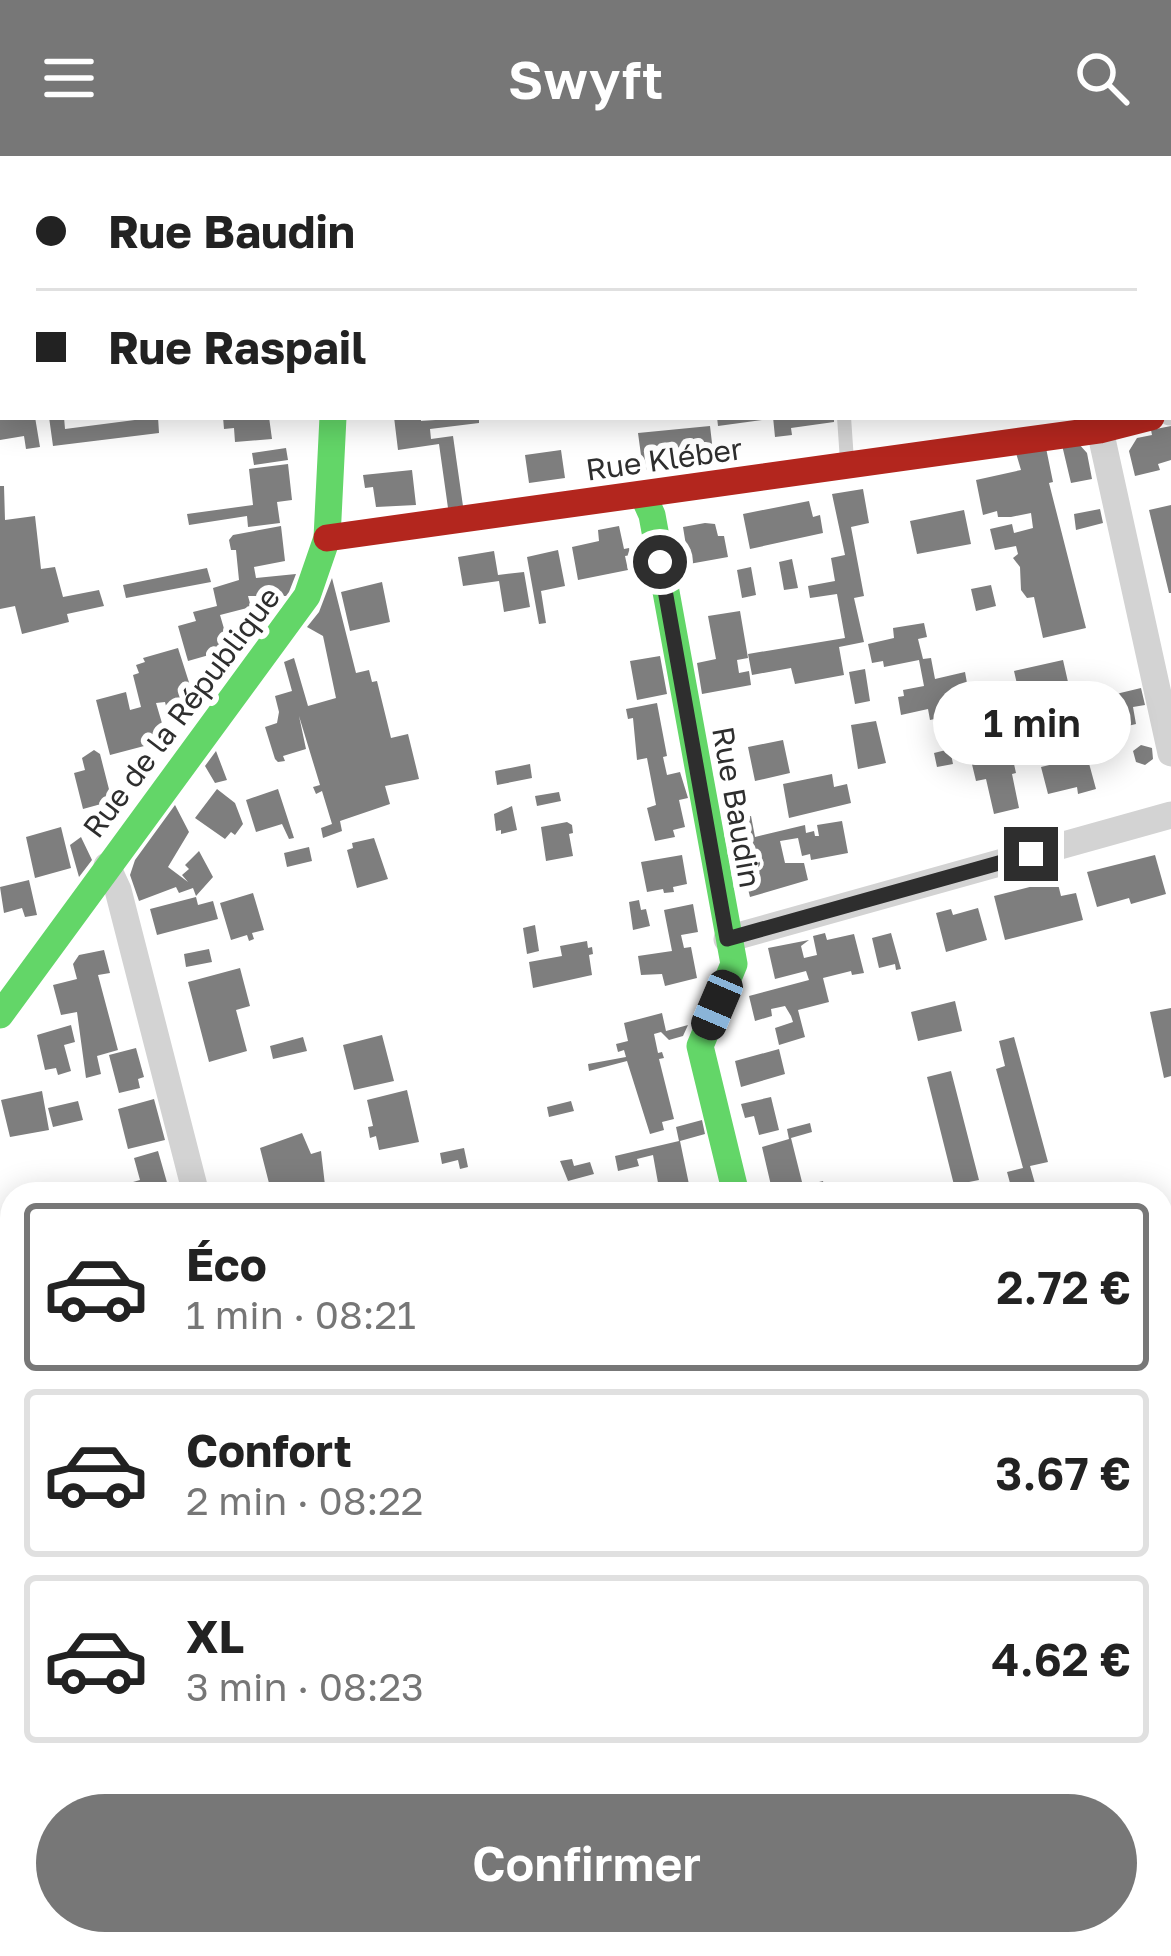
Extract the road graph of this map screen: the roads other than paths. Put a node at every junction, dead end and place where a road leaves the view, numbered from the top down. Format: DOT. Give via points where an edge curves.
graph roads {
  1 [pos="334,420"];
  2 [pos="844,420"];
  3 [pos="1139,420"];
  4 [pos="1055,426"];
  5 [pos="1100,430"];
  6 [pos="848,466"];
  7 [pos="644,495"];
  8 [pos="327,538"];
  9 [pos="1171,754"];
  10 [pos="1171,815"];
  11 [pos="107,866"];
  12 [pos="727,939"];
  13 [pos="0,1015"];
  14 [pos="193,1182"];
  15 [pos="733,1182"];
  1 -- 8 [label="street, Rue de la République"];
  2 -- 6 [label="lane"];
  3 -- 5 [label="street, Rue Kléber"];
  4 -- 5 [label="street, Rue Kléber"];
  4 -- 6 [label="street, Rue Kléber"];
  5 -- 9 [label="street"];
  6 -- 7 [label="street, Rue Kléber"];
  7 -- 8 [label="street, Rue Kléber"];
  7 -- 12 [label="street, Rue Baudin"];
  8 -- 11 [label="street, Rue de la République" via="307,596"];
  10 -- 12 [label="street"];
  11 -- 13 [label="street, Rue de la République"];
  11 -- 14 [label="street"];
  12 -- 15 [label="street, Rue Baudin" via="734,964 700,1046"];
}
